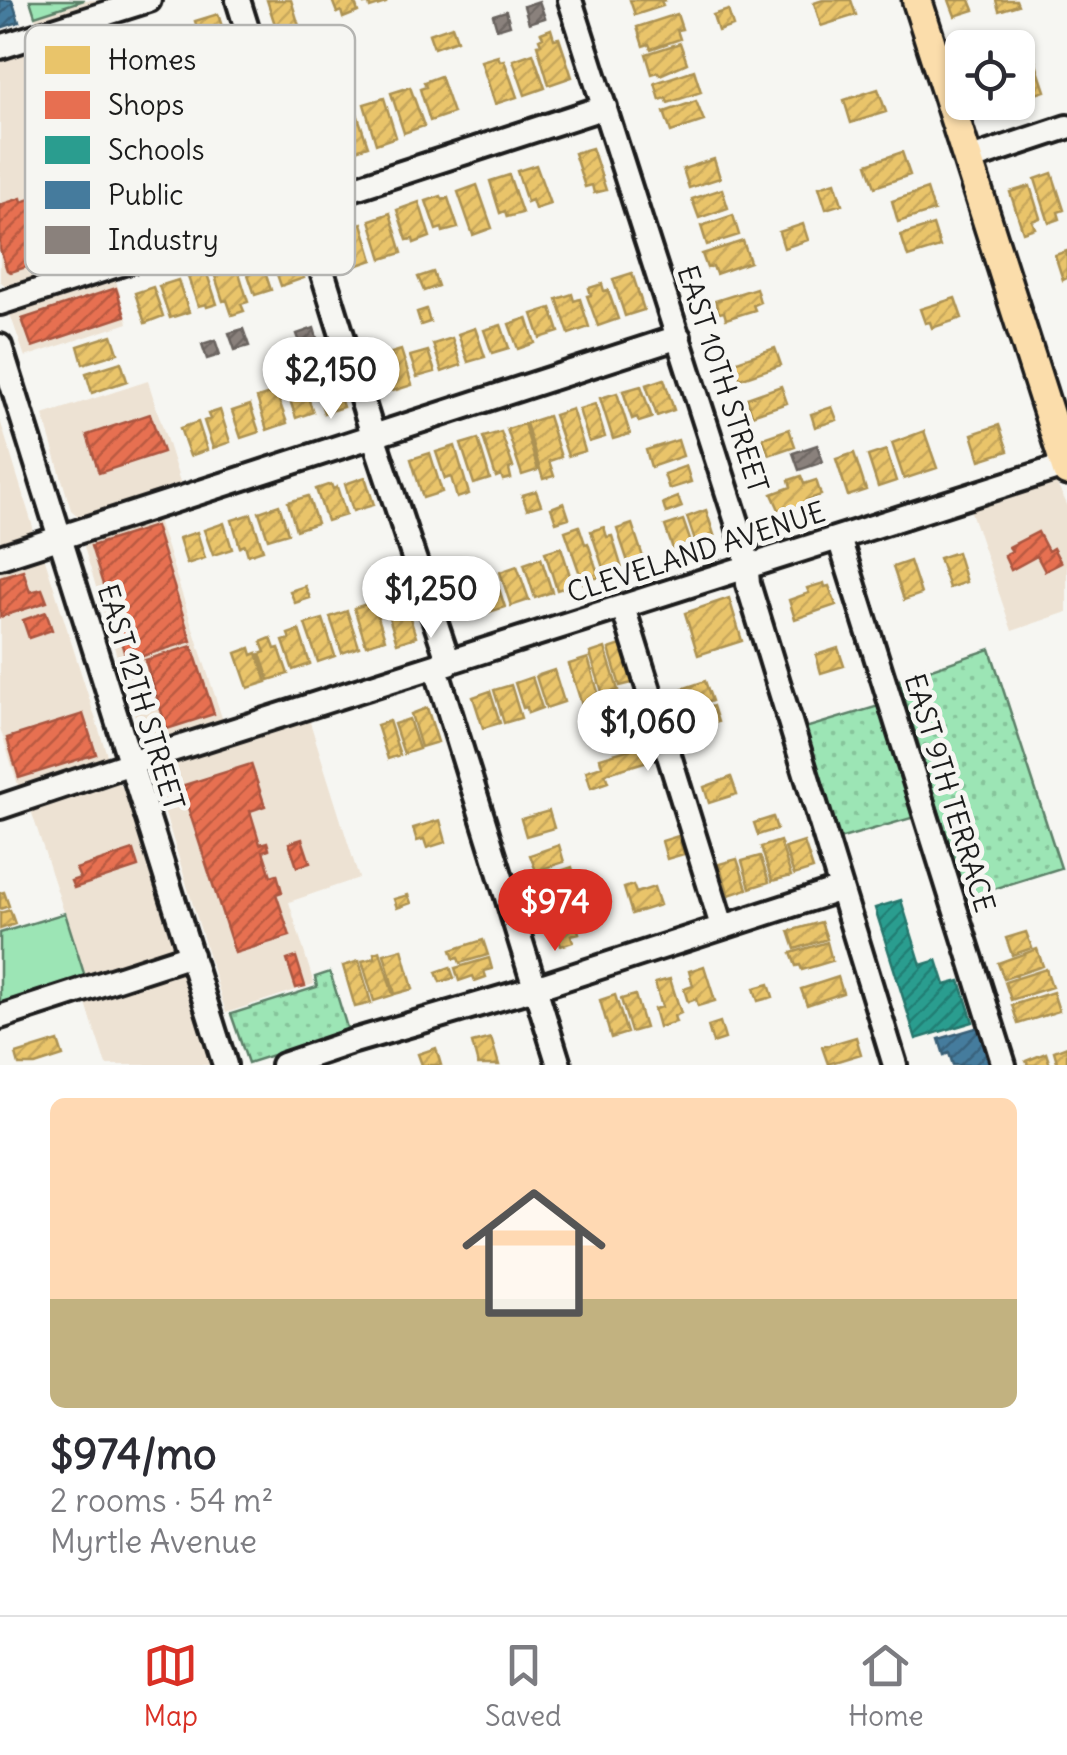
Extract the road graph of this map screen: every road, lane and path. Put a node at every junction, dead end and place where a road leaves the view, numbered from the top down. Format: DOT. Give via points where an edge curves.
graph roads {
  1 [pos="149,0"];
  2 [pos="238,0"];
  3 [pos="570,0"];
  4 [pos="917,0"];
  5 [pos="70,25"];
  6 [pos="246,25"];
  7 [pos="25,39"];
  8 [pos="0,47"];
  9 [pos="605,107"];
  10 [pos="1067,128"];
  11 [pos="968,160"];
  12 [pos="355,187"];
  13 [pos="83,275"];
  14 [pos="324,275"];
  15 [pos="0,302"];
  16 [pos="678,337"];
  17 [pos="0,346"];
  18 [pos="373,435"];
  19 [pos="1066,468"];
  20 [pos="60,538"];
  21 [pos="839,538"];
  22 [pos="0,556"];
  23 [pos="747,567"];
  24 [pos="623,607"];
  25 [pos="442,665"];
  26 [pos="131,763"];
  27 [pos="0,807"];
  28 [pos="841,888"];
  29 [pos="722,926"];
  30 [pos="191,955"];
  31 [pos="535,988"];
  32 [pos="0,1017"];
  33 [pos="226,1065"];
  34 [pos="283,1065"];
  35 [pos="559,1065"];
  36 [pos="895,1065"];
  37 [pos="1004,1065"];
  1 -- 5 [label="street"];
  2 -- 6 [label="street"];
  3 -- 9 [label="street, EAST 10TH STREET"];
  4 -- 11 [label="main road"];
  7 -- 8 [label="street"];
  9 -- 12 [label="street"];
  9 -- 16 [label="street, EAST 10TH STREET"];
  10 -- 11 [label="street"];
  11 -- 19 [label="main road"];
  13 -- 15 [label="street"];
  14 -- 18 [label="street"];
  16 -- 18 [label="street"];
  16 -- 23 [label="street, EAST 10TH STREET"];
  17 -- 20 [label="street, EAST 12TH STREET"];
  18 -- 20 [label="street"];
  18 -- 25 [label="street"];
  19 -- 21 [label="street, CLEVELAND AVENUE"];
  20 -- 22 [label="street"];
  20 -- 26 [label="street, EAST 12TH STREET"];
  21 -- 23 [label="street, CLEVELAND AVENUE"];
  21 -- 37 [label="street, EAST 9TH TERRACE"];
  23 -- 24 [label="street, CLEVELAND AVENUE"];
  23 -- 28 [label="street, EAST 10TH STREET"];
  24 -- 25 [label="street, CLEVELAND AVENUE"];
  24 -- 29 [label="street"];
  25 -- 26 [label="street, CLEVELAND AVENUE"];
  25 -- 31 [label="street"];
  26 -- 27 [label="street, CLEVELAND AVENUE"];
  26 -- 30 [label="street, EAST 12TH STREET"];
  28 -- 29 [label="street"];
  28 -- 36 [label="street, EAST 10TH STREET"];
  29 -- 31 [label="street"];
  30 -- 32 [label="street"];
  30 -- 33 [label="street, EAST 12TH STREET"];
  31 -- 34 [label="street"];
  31 -- 35 [label="street"];
}
